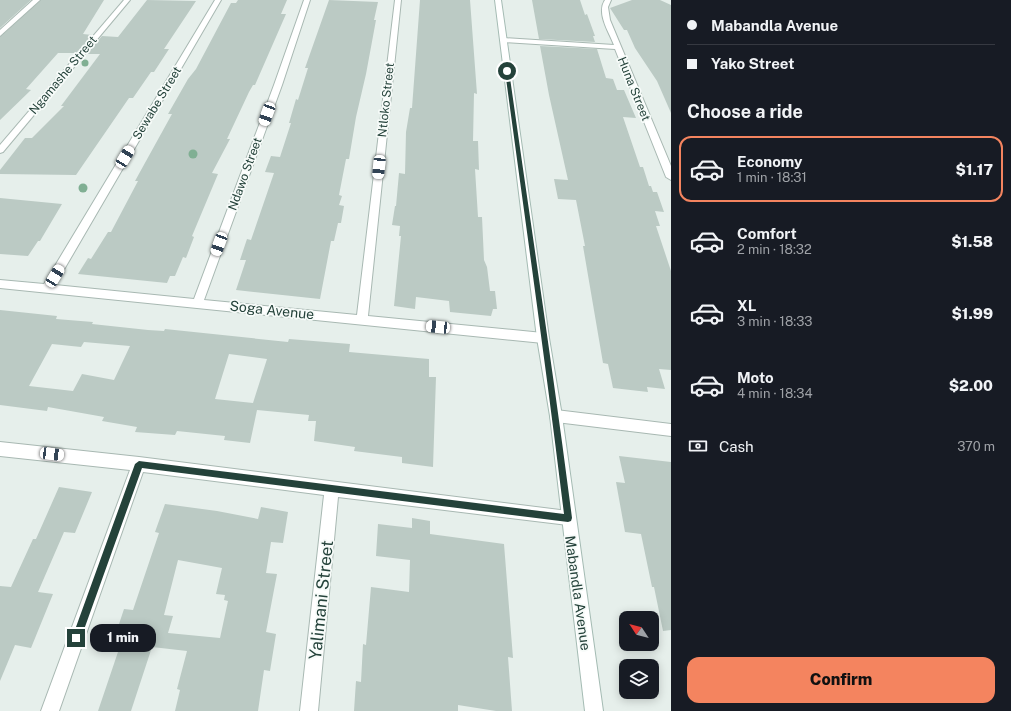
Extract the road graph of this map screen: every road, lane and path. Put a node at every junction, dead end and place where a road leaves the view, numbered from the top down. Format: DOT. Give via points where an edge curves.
graph roads {
  1 [pos="37,0"];
  2 [pos="126,0"];
  3 [pos="218,0"];
  4 [pos="307,0"];
  5 [pos="398,0"];
  6 [pos="498,0"];
  7 [pos="608,0"];
  8 [pos="0,34"];
  9 [pos="503,40"];
  10 [pos="617,47"];
  11 [pos="0,150"];
  12 [pos="671,177"];
  13 [pos="0,284"];
  14 [pos="47,289"];
  15 [pos="198,302"];
  16 [pos="362,319"];
  17 [pos="543,338"];
  18 [pos="556,416"];
  19 [pos="671,430"];
  20 [pos="0,449"];
  21 [pos="139,464"];
  22 [pos="332,489"];
  23 [pos="568,518"];
  24 [pos="50,711"];
  25 [pos="309,711"];
  26 [pos="594,711"];
  1 -- 8 [label="street"];
  2 -- 11 [label="street, Ngamashe Street"];
  3 -- 14 [label="street, Sewabe Street"];
  4 -- 15 [label="street, Ndawo Street"];
  5 -- 16 [label="street, Ntloko Street"];
  6 -- 9 [label="street, Mabandla Avenue"];
  7 -- 10 [label="street, Huna Street" via="604,9"];
  9 -- 10 [label="street"];
  9 -- 17 [label="street, Mabandla Avenue"];
  10 -- 12 [label="street, Huna Street"];
  13 -- 14 [label="street, Soga Avenue"];
  14 -- 15 [label="street, Soga Avenue"];
  15 -- 16 [label="street, Soga Avenue"];
  16 -- 17 [label="street, Soga Avenue"];
  17 -- 18 [label="street, Mabandla Avenue"];
  18 -- 19 [label="street"];
  18 -- 23 [label="street, Mabandla Avenue"];
  20 -- 21 [label="street"];
  21 -- 22 [label="street"];
  21 -- 24 [label="street"];
  22 -- 23 [label="street"];
  22 -- 25 [label="street, Yalimani Street"];
  23 -- 26 [label="street, Mabandla Avenue"];
}
